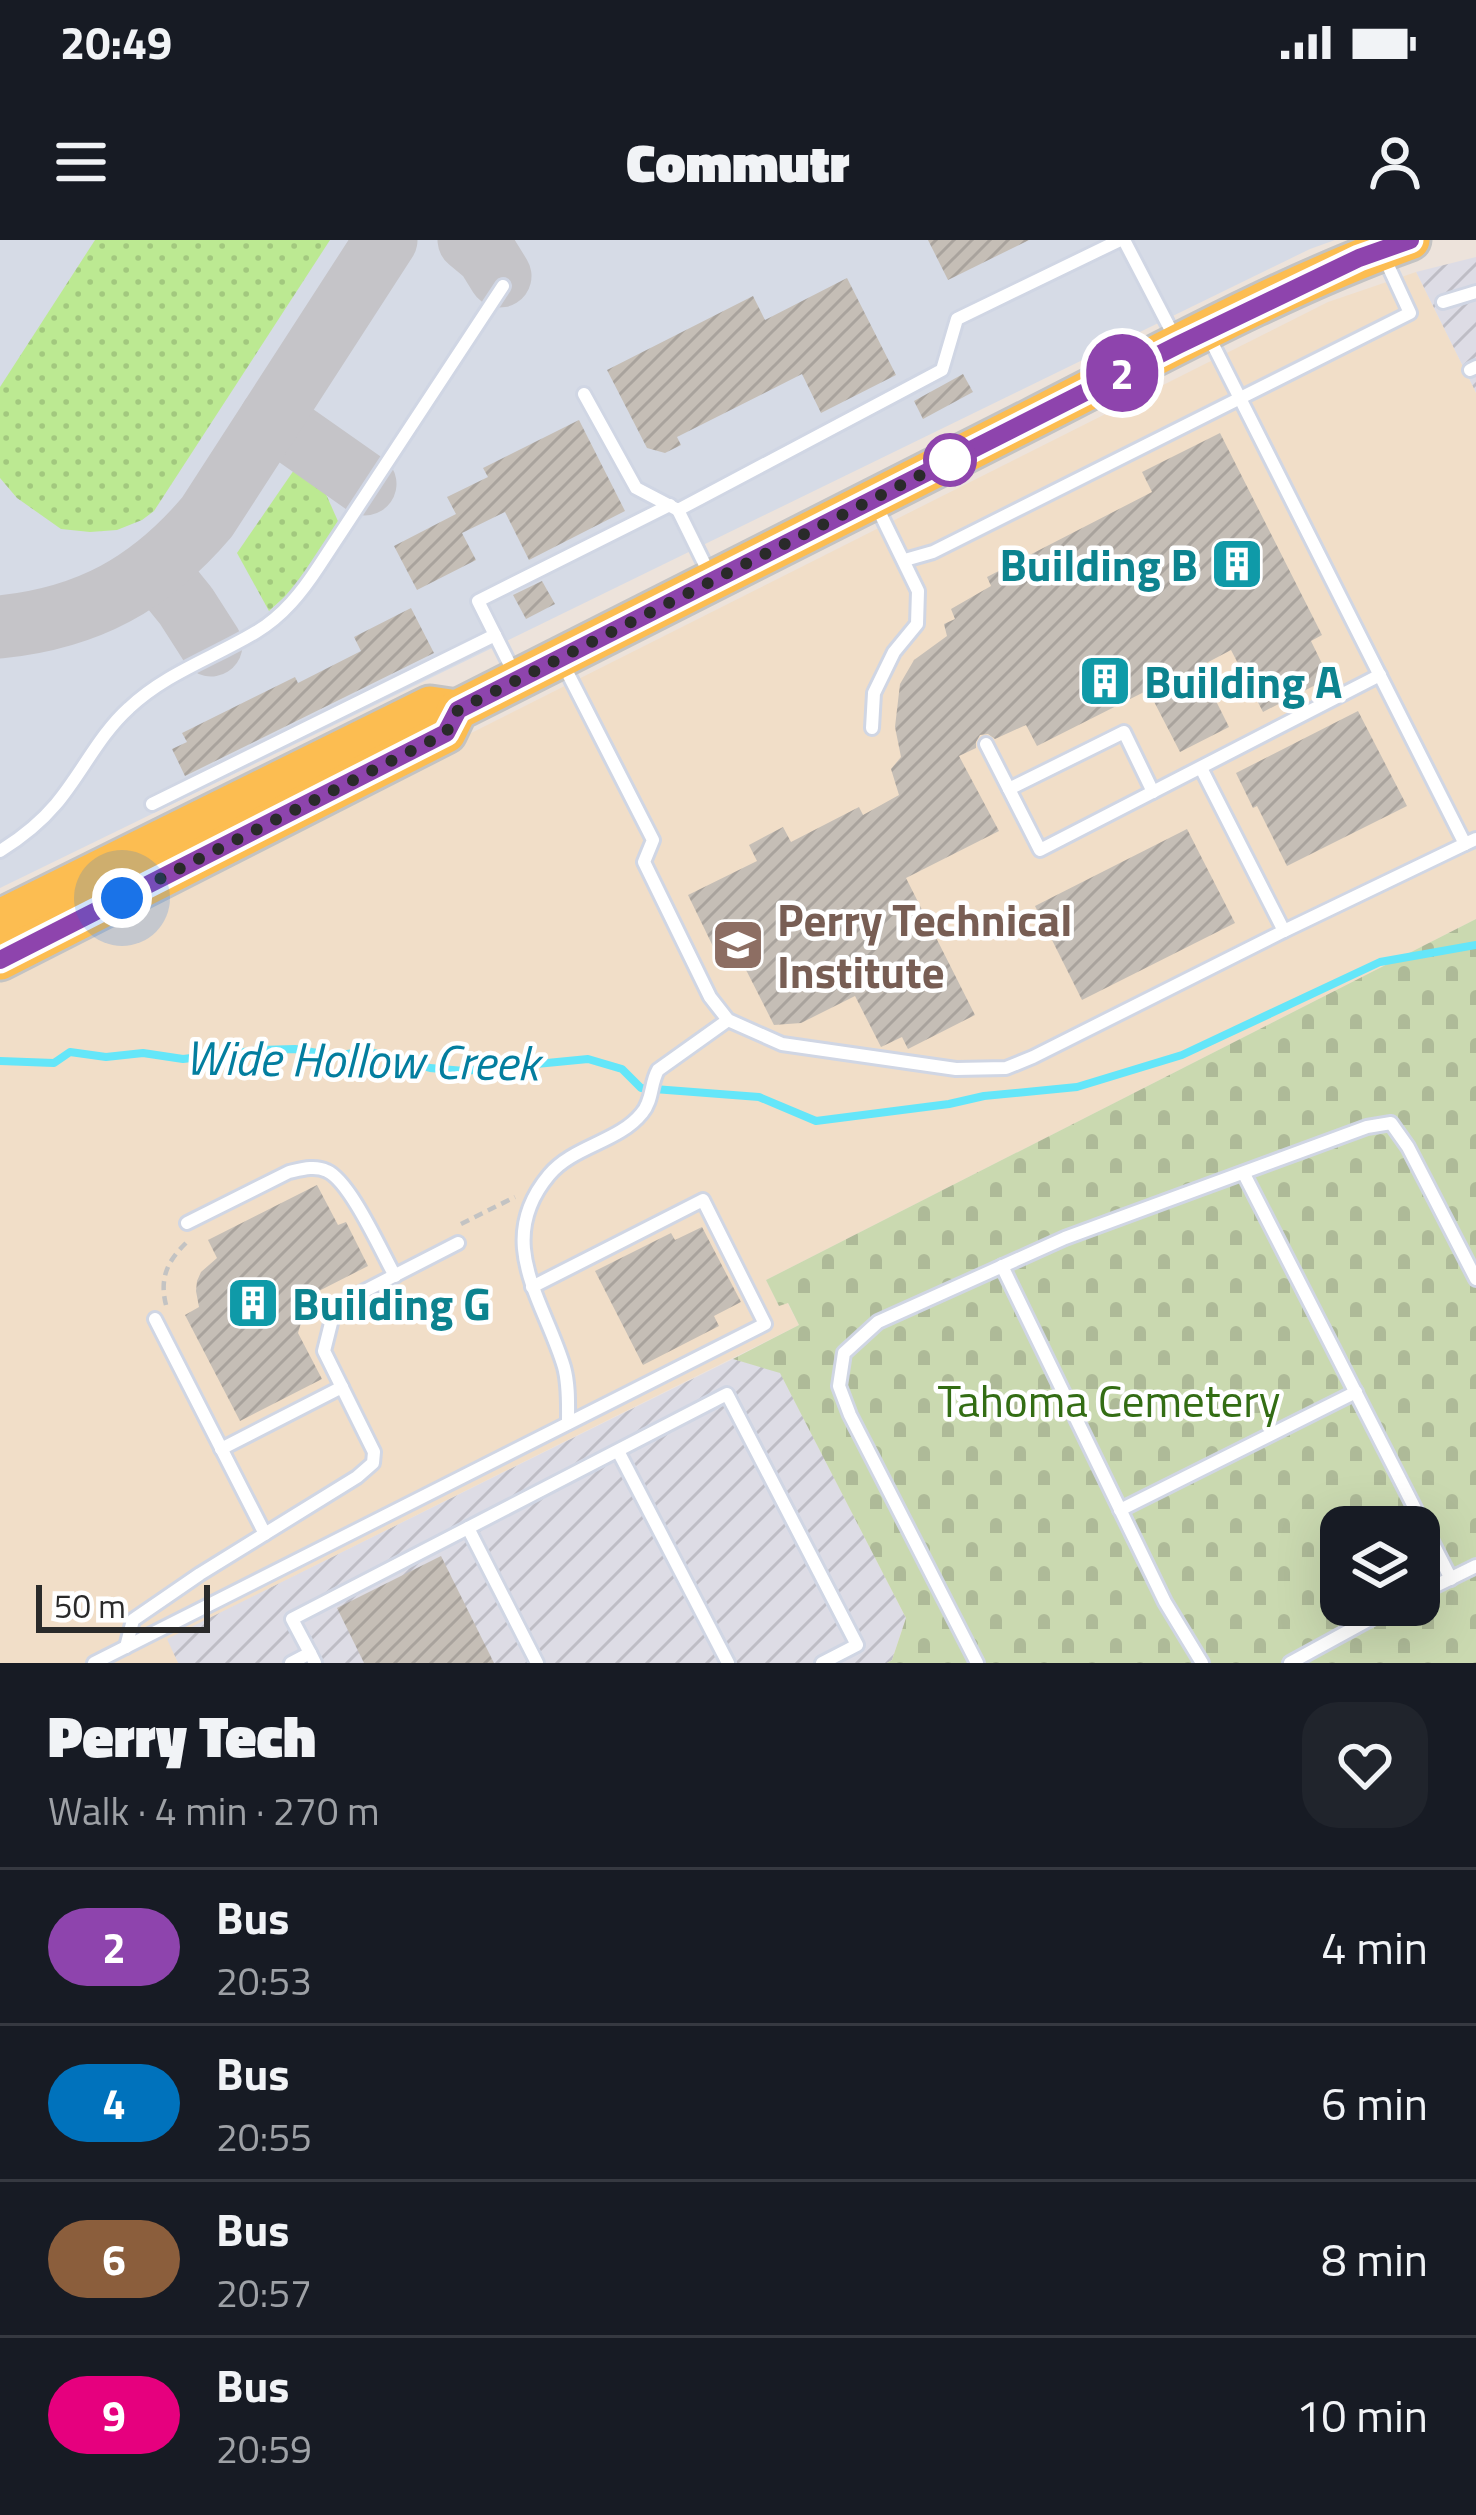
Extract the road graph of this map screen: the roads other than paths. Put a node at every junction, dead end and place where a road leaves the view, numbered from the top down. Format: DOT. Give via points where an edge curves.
graph roads {
  1 [pos="1122,240"];
  2 [pos="1395,245"];
  3 [pos="503,286"];
  4 [pos="1476,292"];
  5 [pos="1443,302"];
  6 [pos="1192,338"];
  7 [pos="584,394"];
  8 [pos="1239,398"];
  9 [pos="873,499"];
  10 [pos="674,507"];
  11 [pos="905,560"];
  12 [pos="712,580"];
  13 [pos="495,635"];
  14 [pos="560,658"];
  15 [pos="1380,675"];
  16 [pos="518,680"];
  17 [pos="458,710"];
  18 [pos="872,728"];
  19 [pos="986,744"];
  20 [pos="1201,768"];
  21 [pos="1009,789"];
  22 [pos="1154,792"];
  23 [pos="152,804"];
  24 [pos="1471,842"];
  25 [pos="0,851"];
  26 [pos="0,919"];
  27 [pos="1284,931"];
  28 [pos="0,960"];
  29 [pos="728,1020"];
  30 [pos="1244,1174"];
  31 [pos="187,1223"];
  32 [pos="458,1243"];
  33 [pos="1002,1266"];
  34 [pos="394,1276"];
  35 [pos="1476,1280"];
  36 [pos="532,1287"];
  37 [pos="155,1319"];
  38 [pos="342,1388"];
  39 [pos="1356,1392"];
  40 [pos="568,1423"];
  41 [pos="221,1449"];
  42 [pos="618,1450"];
  43 [pos="1120,1510"];
  44 [pos="468,1528"];
  45 [pos="265,1534"];
  46 [pos="1476,1566"];
  47 [pos="1451,1579"];
  48 [pos="1440,1584"];
  49 [pos="1358,1626"];
  50 [pos="126,1647"];
  51 [pos="312,1658"];
  52 [pos="94,1663"];
  53 [pos="291,1663"];
  54 [pos="537,1663"];
  55 [pos="728,1663"];
  56 [pos="822,1663"];
  57 [pos="977,1663"];
  58 [pos="1202,1663"];
  59 [pos="1290,1663"];
  1 -- 6 [label="lane"];
  1 -- 10 [label="lane" via="957,319 942,370"];
  2 -- 6 [label="main road"];
  2 -- 8 [label="lane" via="1410,314"];
  3 -- 25 [label="lane" via="292,603 136,701 58,801"];
  4 -- 5 [label="lane"];
  6 -- 8 [label="lane"];
  6 -- 9 [label="main road"];
  7 -- 10 [label="lane" via="636,488"];
  8 -- 11 [label="lane"];
  8 -- 15 [label="lane"];
  9 -- 11 [label="lane"];
  9 -- 12 [label="main road"];
  10 -- 12 [label="lane"];
  10 -- 13 [label="lane" via="478,601"];
  11 -- 18 [label="lane" via="918,591 917,624 874,693"];
  12 -- 14 [label="main road"];
  13 -- 16 [label="lane"];
  13 -- 23 [label="lane"];
  14 -- 16 [label="main road"];
  14 -- 29 [label="lane" via="653,840 644,862"];
  15 -- 20 [label="lane"];
  15 -- 24 [label="lane"];
  16 -- 17 [label="main road"];
  17 -- 26 [label="main road" via="430,706"];
  17 -- 28 [label="main road" via="446,733"];
  19 -- 21 [label="lane"];
  20 -- 22 [label="lane"];
  20 -- 27 [label="lane"];
  21 -- 22 [label="lane" via="1124,732"];
  21 -- 22 [label="lane" via="1040,850"];
  24 -- 27 [label="lane"];
  27 -- 29 [label="lane" via="1006,1068 956,1069 782,1044"];
  29 -- 36 [label="lane" via="666,1063 641,1114 545,1179 524,1240"];
  30 -- 33 [label="lane"];
  30 -- 35 [label="lane" via="1391,1123"];
  30 -- 39 [label="lane"];
  31 -- 34 [label="lane" via="289,1172 329,1171 344,1183"];
  32 -- 34 [label="lane"];
  33 -- 43 [label="lane"];
  33 -- 57 [label="lane" via="878,1322 844,1353 839,1386"];
  34 -- 38 [label="lane" via="333,1315 324,1351"];
  36 -- 40 [label="lane" via="564,1367"];
  36 -- 40 [label="lane" via="703,1200 765,1324"];
  37 -- 41 [label="lane"];
  38 -- 41 [label="lane"];
  38 -- 45 [label="lane" via="373,1463"];
  39 -- 43 [label="lane"];
  39 -- 47 [label="lane"];
  40 -- 50 [label="lane"];
  41 -- 45 [label="lane"];
  42 -- 44 [label="lane"];
  42 -- 55 [label="lane"];
  42 -- 56 [label="lane" via="728,1394 857,1645"];
  43 -- 58 [label="lane"];
  44 -- 51 [label="lane" via="292,1619"];
  44 -- 54 [label="lane"];
  45 -- 50 [label="lane" via="134,1619"];
  46 -- 47 [label="lane"];
  47 -- 48 [label="lane"];
  49 -- 59 [label="lane"];
  50 -- 52 [label="lane"];
  51 -- 53 [label="lane"];
}
